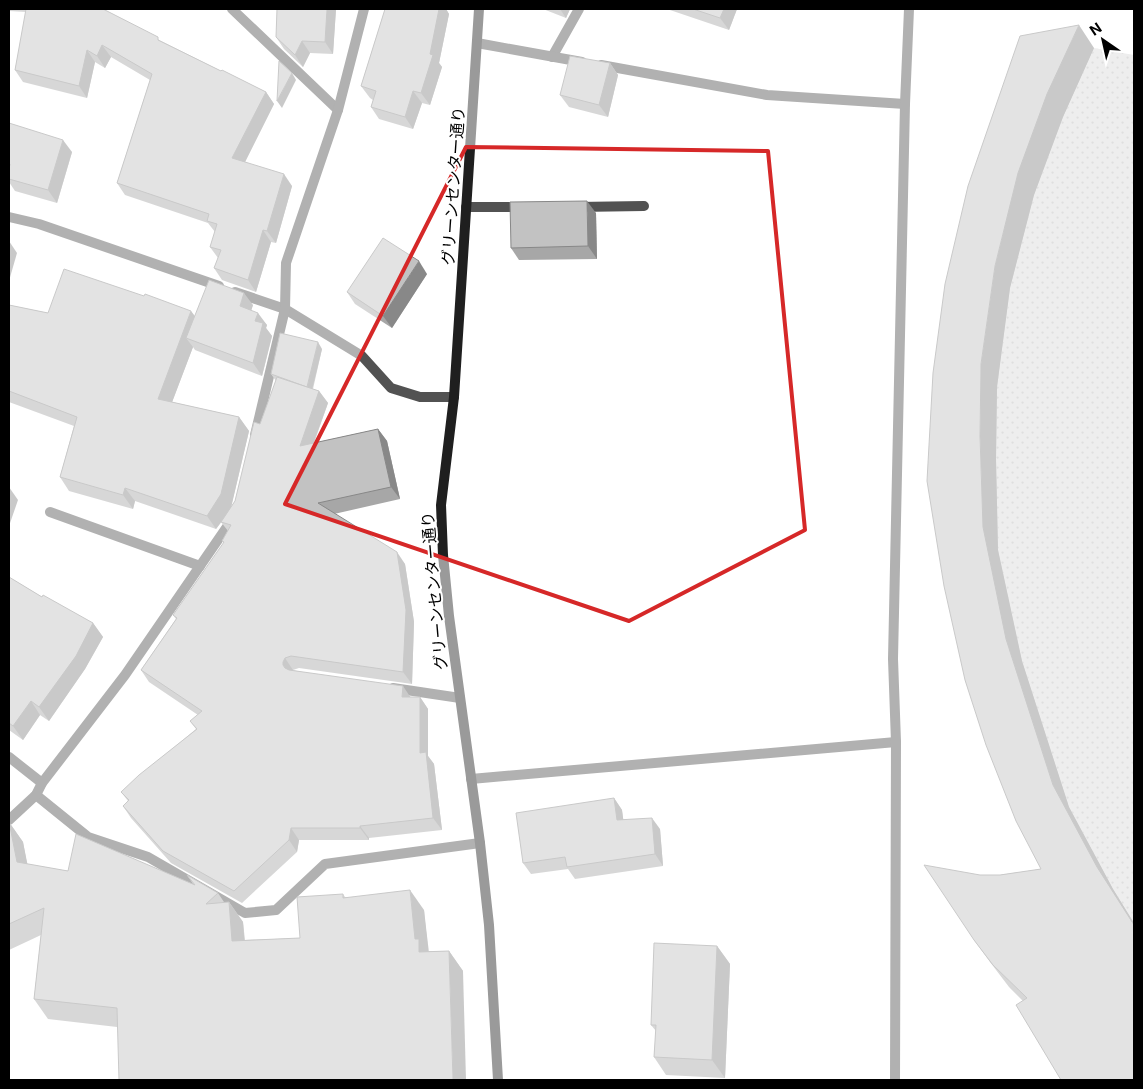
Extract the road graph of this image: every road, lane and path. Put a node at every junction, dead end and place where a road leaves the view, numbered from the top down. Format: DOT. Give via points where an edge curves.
graph roads {
  1 [pos="232,9"];
  2 [pos="364,9"];
  3 [pos="479,9"];
  4 [pos="578,9"];
  5 [pos="910,9"];
  6 [pos="477,43"];
  7 [pos="552,56"];
  8 [pos="905,104"];
  9 [pos="338,110"];
  10 [pos="644,206"];
  11 [pos="466,207"];
  12 [pos="536,207"];
  13 [pos="565,207"];
  14 [pos="9,217"];
  15 [pos="285,309"];
  16 [pos="454,397"];
  17 [pos="253,444"];
  18 [pos="237,511"];
  19 [pos="50,512"];
  20 [pos="200,566"];
  21 [pos="384,687"];
  22 [pos="460,698"];
  23 [pos="896,742"];
  24 [pos="9,757"];
  25 [pos="471,779"];
  26 [pos="42,783"];
  27 [pos="36,795"];
  28 [pos="9,820"];
  29 [pos="480,843"];
  30 [pos="498,1080"];
  31 [pos="895,1080"];
  1 -- 9 [label="street"];
  2 -- 9 [label="street"];
  3 -- 6 [label="main road, グリーンセンター通り"];
  4 -- 7 [label="street"];
  5 -- 8 [label="street"];
  6 -- 7 [label="street"];
  6 -- 11 [label="main road, グリーンセンター通り"];
  7 -- 8 [label="street" via="767,95"];
  8 -- 23 [label="street" via="893,650"];
  9 -- 15 [label="street" via="286,264"];
  10 -- 13 [label="street"];
  11 -- 12 [label="street"];
  11 -- 16 [label="main road, グリーンセンター通り"];
  14 -- 15 [label="street" via="39,224"];
  15 -- 16 [label="street" via="362,356 391,388 420,397"];
  15 -- 17 [label="street"];
  16 -- 22 [label="main road, グリーンセンター通り" via="441,505 443,556"];
  18 -- 20 [label="street"];
  19 -- 20 [label="street"];
  20 -- 26 [label="street" via="125,675"];
  21 -- 22 [label="street"];
  22 -- 25 [label="main road, グリーンセンター通り"];
  23 -- 25 [label="street"];
  23 -- 31 [label="street"];
  24 -- 26 [label="street"];
  25 -- 29 [label="main road, グリーンセンター通り"];
  26 -- 27 [label="street"];
  27 -- 28 [label="street"];
  27 -- 29 [label="street" via="88,837 148,857 245,913 276,910 325,864"];
  29 -- 30 [label="main road, グリーンセンター通り" via="490,925"];
}
